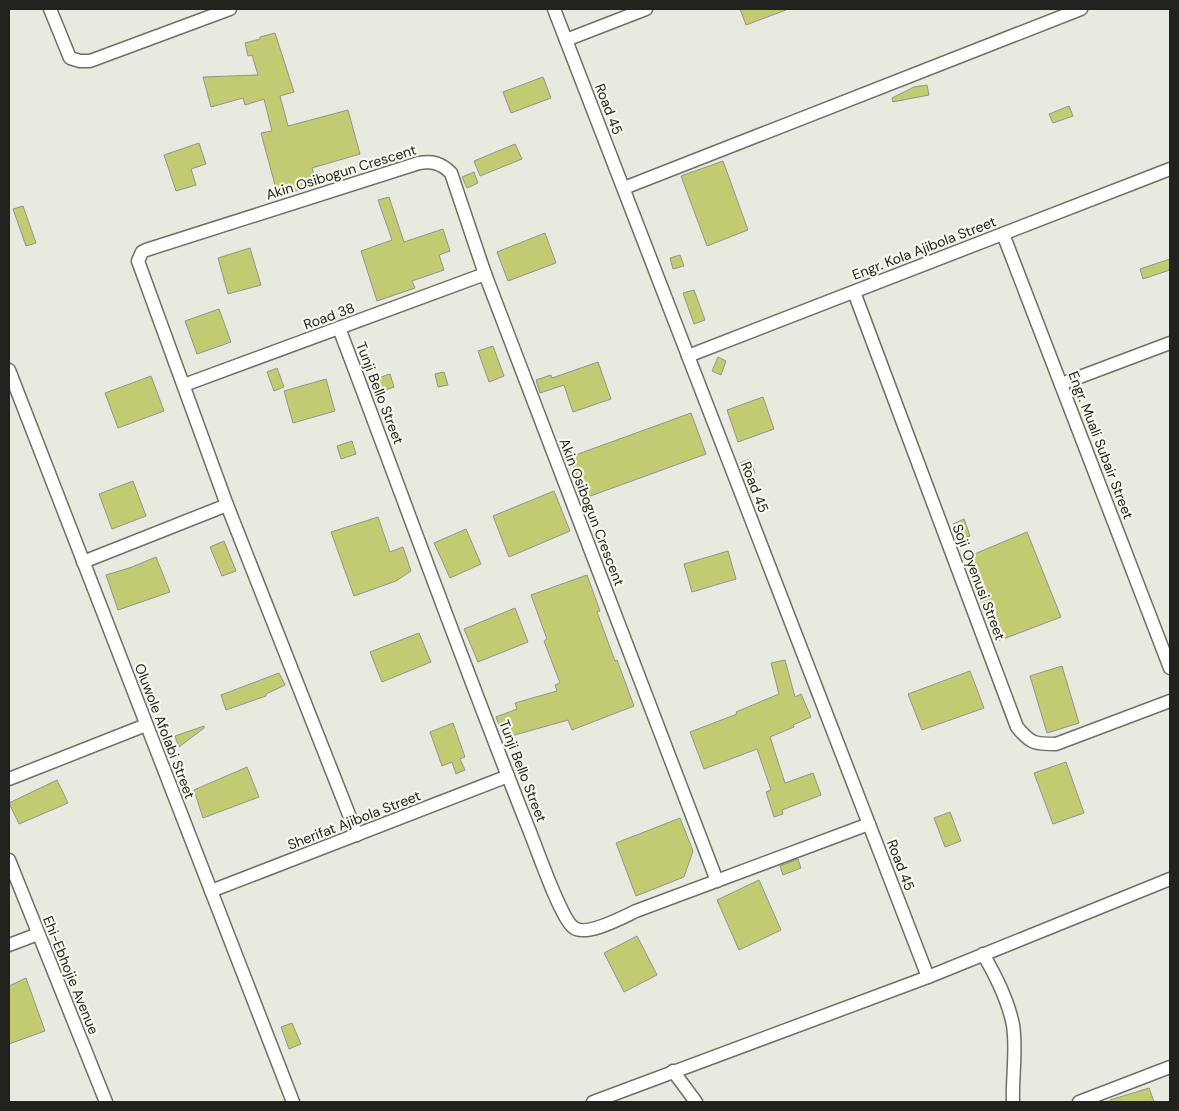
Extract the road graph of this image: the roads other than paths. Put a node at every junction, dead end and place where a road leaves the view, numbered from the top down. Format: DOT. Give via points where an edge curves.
graph roads {
  1 [pos="50,9"];
  2 [pos="230,9"];
  3 [pos="554,9"];
  4 [pos="646,9"];
  5 [pos="1081,9"];
  6 [pos="566,40"];
  7 [pos="1170,169"];
  8 [pos="624,188"];
  9 [pos="1003,234"];
  10 [pos="485,274"];
  11 [pos="854,292"];
  12 [pos="339,328"];
  13 [pos="1170,343"];
  14 [pos="688,356"];
  15 [pos="9,370"];
  16 [pos="1062,384"];
  17 [pos="184,385"];
  18 [pos="227,505"];
  19 [pos="83,562"];
  20 [pos="1170,668"];
  21 [pos="1170,701"];
  22 [pos="146,725"];
  23 [pos="508,776"];
  24 [pos="9,779"];
  25 [pos="868,824"];
  26 [pos="357,835"];
  27 [pos="9,860"];
  28 [pos="1170,879"];
  29 [pos="717,881"];
  30 [pos="211,891"];
  31 [pos="38,934"];
  32 [pos="9,945"];
  33 [pos="984,954"];
  34 [pos="928,977"];
  35 [pos="1170,1067"];
  36 [pos="673,1071"];
  37 [pos="106,1102"];
  38 [pos="293,1102"];
  39 [pos="594,1102"];
  40 [pos="696,1102"];
  41 [pos="1013,1102"];
  42 [pos="1078,1102"];
  1 -- 2 [label="street" via="70,58 80,61 90,61"];
  3 -- 6 [label="street, Road 45"];
  4 -- 6 [label="street"];
  5 -- 8 [label="street"];
  6 -- 8 [label="street, Road 45"];
  7 -- 9 [label="street, Engr. Kola Ajibola Street"];
  8 -- 14 [label="street, Road 45"];
  9 -- 11 [label="street, Engr. Kola Ajibola Street"];
  9 -- 16 [label="street, Engr. Muali Subair Street"];
  10 -- 12 [label="street, Road 38"];
  10 -- 17 [label="street, Akin Osibogun Crescent" via="451,173 431,161 146,250 139,256 138,266"];
  10 -- 29 [label="street, Akin Osibogun Crescent"];
  11 -- 14 [label="street, Engr. Kola Ajibola Street"];
  11 -- 21 [label="street, Soji Oyenusi Street" via="1018,726 1025,736 1036,744 1056,744"];
  12 -- 17 [label="street, Road 38"];
  12 -- 23 [label="street, Tunji Bello Street"];
  13 -- 16 [label="street"];
  14 -- 25 [label="street, Road 45"];
  15 -- 19 [label="street, Oluwole Afolabi Street"];
  16 -- 20 [label="street, Engr. Muali Subair Street"];
  17 -- 18 [label="street, Akin Osibogun Crescent"];
  18 -- 19 [label="street"];
  18 -- 26 [label="street, Akin Osibogun Crescent"];
  19 -- 22 [label="street, Oluwole Afolabi Street"];
  22 -- 24 [label="street"];
  22 -- 30 [label="street, Oluwole Afolabi Street"];
  23 -- 26 [label="street, Sherifat Ajibola Street"];
  23 -- 29 [label="street, Tunji Bello Street" via="560,905 576,930 600,927"];
  25 -- 29 [label="street, Tunji Bello Street"];
  25 -- 34 [label="street, Road 45"];
  26 -- 30 [label="street, Sherifat Ajibola Street"];
  27 -- 31 [label="street, Ehi-Ebhojie Avenue"];
  28 -- 33 [label="street"];
  30 -- 38 [label="street, Oluwole Afolabi Street"];
  31 -- 32 [label="street"];
  31 -- 37 [label="street, Ehi-Ebhojie Avenue"];
  33 -- 34 [label="street"];
  33 -- 41 [label="street" via="1005,998 1013,1026"];
  34 -- 36 [label="street"];
  35 -- 42 [label="street"];
  36 -- 39 [label="street"];
  36 -- 40 [label="street"];
}
